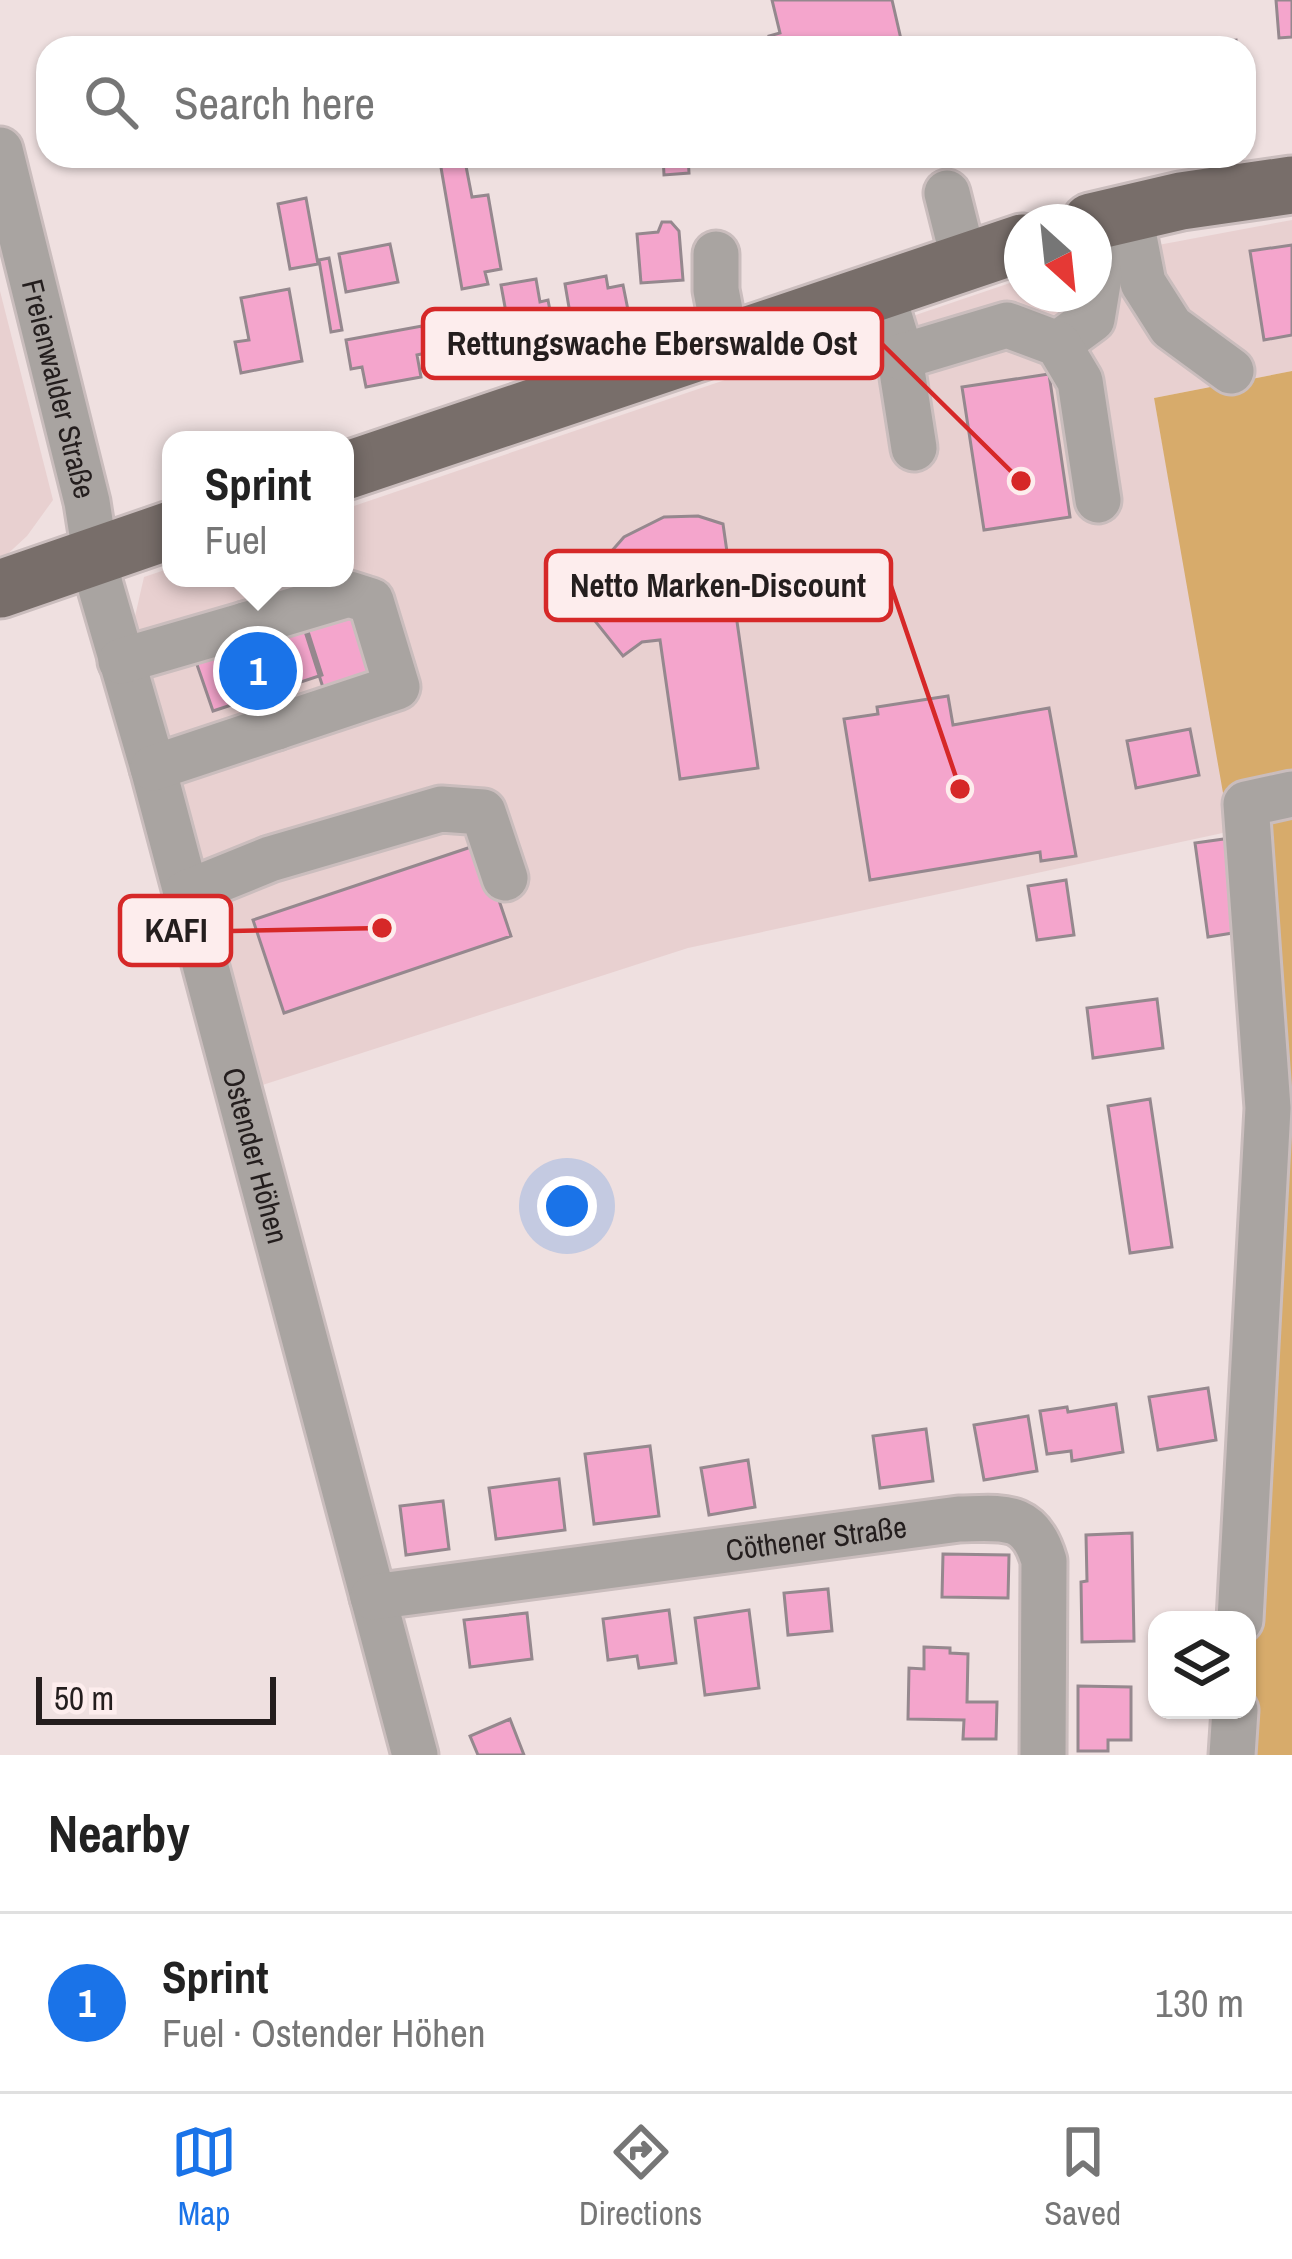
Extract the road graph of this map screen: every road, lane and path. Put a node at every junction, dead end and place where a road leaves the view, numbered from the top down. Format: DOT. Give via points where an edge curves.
graph roads {
  1 [pos="0,150"];
  2 [pos="1292,185"];
  3 [pos="947,194"];
  4 [pos="1112,223"];
  5 [pos="1112,235"];
  6 [pos="1004,249"];
  7 [pos="716,254"];
  8 [pos="964,261"];
  9 [pos="881,290"];
  10 [pos="1093,312"];
  11 [pos="726,342"];
  12 [pos="1058,344"];
  13 [pos="900,357"];
  14 [pos="1231,371"];
  15 [pos="914,448"];
  16 [pos="354,468"];
  17 [pos="1098,500"];
  18 [pos="162,533"];
  19 [pos="97,555"];
  20 [pos="0,589"];
  21 [pos="244,625"];
  22 [pos="121,661"];
  23 [pos="277,727"];
  24 [pos="153,768"];
  25 [pos="1292,794"];
  26 [pos="505,878"];
  27 [pos="186,892"];
  28 [pos="374,1597"];
  29 [pos="1240,1611"];
  30 [pos="1234,1719"];
  31 [pos="415,1755"];
  32 [pos="1043,1755"];
  33 [pos="1232,1755"];
  1 -- 19 [label="street, Freienwalder Straße"];
  2 -- 4 [label="main road"];
  3 -- 8 [label="street"];
  5 -- 14 [label="street" via="1171,327"];
  6 -- 8 [label="main road"];
  7 -- 11 [label="street"];
  8 -- 9 [label="main road"];
  9 -- 11 [label="main road"];
  9 -- 13 [label="street"];
  10 -- 12 [label="street"];
  11 -- 16 [label="main road"];
  12 -- 13 [label="street" via="1007,325"];
  12 -- 17 [label="street" via="1080,381"];
  13 -- 15 [label="street"];
  18 -- 19 [label="main road"];
  19 -- 20 [label="main road"];
  19 -- 22 [label="street, Ostender Höhen"];
  21 -- 22 [label="street"];
  21 -- 23 [label="street"];
  21 -- 23 [label="street" via="349,594 371,601 397,687"];
  22 -- 24 [label="street, Ostender Höhen"];
  23 -- 24 [label="street"];
  24 -- 27 [label="street, Ostender Höhen"];
  25 -- 29 [label="street" via="1246,804 1268,1108"];
  26 -- 27 [label="street" via="483,812 441,808"];
  27 -- 28 [label="street, Ostender Höhen"];
  28 -- 31 [label="street, Ostender Höhen"];
  28 -- 32 [label="street, Cöthener Straße" via="959,1520 1012,1520 1026,1526 1044,1561"];
  30 -- 33 [label="street"];
}
